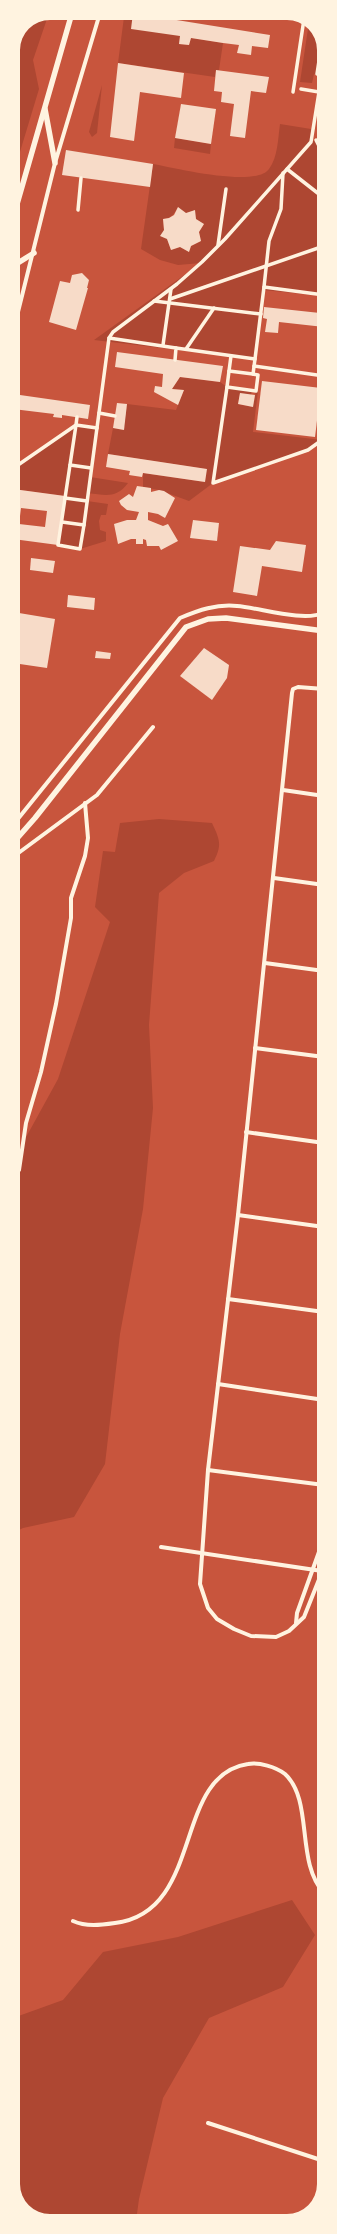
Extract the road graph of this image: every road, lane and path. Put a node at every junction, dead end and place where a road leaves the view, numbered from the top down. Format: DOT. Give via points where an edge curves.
graph roads {
  1 [pos="70,20"];
  2 [pos="98,20"];
  3 [pos="303,25"];
  4 [pos="301,89"];
  5 [pos="293,92"];
  6 [pos="317,92"];
  7 [pos="315,99"];
  8 [pos="317,102"];
  9 [pos="44,109"];
  10 [pos="317,110"];
  11 [pos="55,163"];
  12 [pos="287,169"];
  13 [pos="284,173"];
  14 [pos="82,178"];
  15 [pos="226,189"];
  16 [pos="20,193"];
  17 [pos="317,193"];
  18 [pos="78,210"];
  19 [pos="218,245"];
  20 [pos="317,248"];
  21 [pos="34,252"];
  22 [pos="20,261"];
  23 [pos="266,266"];
  24 [pos="264,287"];
  25 [pos="171,289"];
  26 [pos="317,294"];
  27 [pos="154,301"];
  28 [pos="169,301"];
  29 [pos="20,305"];
  30 [pos="214,308"];
  31 [pos="261,314"];
  32 [pos="109,338"];
  33 [pos="163,346"];
  34 [pos="176,348"];
  35 [pos="186,349"];
  36 [pos="231,356"];
  37 [pos="255,359"];
  38 [pos="175,360"];
  39 [pos="254,366"];
  40 [pos="229,371"];
  41 [pos="253,374"];
  42 [pos="317,375"];
  43 [pos="227,387"];
  44 [pos="261,391"];
  45 [pos="253,392"];
  46 [pos="99,414"];
  47 [pos="115,416"];
  48 [pos="77,417"];
  49 [pos="76,425"];
  50 [pos="97,428"];
  51 [pos="317,444"];
  52 [pos="20,464"];
  53 [pos="70,465"];
  54 [pos="91,468"];
  55 [pos="65,498"];
  56 [pos="87,501"];
  57 [pos="62,522"];
  58 [pos="84,524"];
  59 [pos="317,614"];
  60 [pos="317,630"];
  61 [pos="317,689"];
  62 [pos="153,727"];
  63 [pos="283,790"];
  64 [pos="317,795"];
  65 [pos="85,803"];
  66 [pos="20,816"];
  67 [pos="20,835"];
  68 [pos="20,852"];
  69 [pos="274,878"];
  70 [pos="317,884"];
  71 [pos="265,964"];
  72 [pos="317,970"];
  73 [pos="255,1048"];
  74 [pos="317,1056"];
  75 [pos="246,1132"];
  76 [pos="317,1142"];
  77 [pos="20,1163"];
  78 [pos="238,1215"];
  79 [pos="317,1226"];
  80 [pos="228,1299"];
  81 [pos="317,1311"];
  82 [pos="218,1384"];
  83 [pos="317,1399"];
  84 [pos="208,1470"];
  85 [pos="317,1484"];
  86 [pos="161,1547"];
  87 [pos="201,1553"];
  88 [pos="317,1557"];
  89 [pos="312,1570"];
  90 [pos="317,1570"];
  91 [pos="317,1584"];
  92 [pos="296,1623"];
  93 [pos="317,1884"];
  94 [pos="73,1921"];
  95 [pos="208,2123"];
  96 [pos="317,2159"];
  1 -- 9 [label="street"];
  2 -- 11 [label="street"];
  3 -- 5 [label="street"];
  4 -- 6 [label="street"];
  7 -- 8 [label="street"];
  9 -- 11 [label="street"];
  9 -- 16 [label="street"];
  10 -- 12 [label="street" via="312,142"];
  11 -- 21 [label="street"];
  12 -- 13 [label="street"];
  12 -- 17 [label="street"];
  13 -- 19 [label="street"];
  13 -- 23 [label="street" via="281,209 269,241"];
  14 -- 18 [label="street"];
  15 -- 19 [label="street"];
  19 -- 25 [label="street"];
  20 -- 23 [label="street"];
  21 -- 22 [label="street"];
  21 -- 29 [label="street"];
  23 -- 24 [label="street"];
  23 -- 28 [label="street"];
  24 -- 26 [label="street"];
  24 -- 31 [label="street"];
  25 -- 27 [label="street"];
  25 -- 28 [label="street"];
  27 -- 28 [label="street"];
  27 -- 32 [label="street"];
  28 -- 30 [label="street"];
  28 -- 33 [label="street"];
  30 -- 31 [label="street"];
  30 -- 35 [label="street"];
  31 -- 37 [label="street"];
  32 -- 33 [label="street"];
  32 -- 46 [label="street"];
  33 -- 34 [label="street"];
  34 -- 35 [label="street"];
  34 -- 38 [label="street"];
  35 -- 36 [label="street"];
  36 -- 37 [label="street"];
  36 -- 40 [label="street"];
  37 -- 39 [label="street"];
  39 -- 41 [label="street"];
  39 -- 42 [label="street"];
  40 -- 41 [label="street"];
  40 -- 43 [label="street"];
  41 -- 45 [label="street" via="258,375"];
  43 -- 45 [label="street"];
  43 -- 51 [label="street" via="213,483 308,450"];
  44 -- 45 [label="street"];
  46 -- 47 [label="street"];
  46 -- 50 [label="street"];
  48 -- 49 [label="street"];
  49 -- 50 [label="street"];
  49 -- 52 [label="street"];
  49 -- 53 [label="street"];
  50 -- 54 [label="street"];
  53 -- 54 [label="street"];
  53 -- 55 [label="street"];
  54 -- 56 [label="street"];
  55 -- 56 [label="street"];
  55 -- 57 [label="street"];
  56 -- 58 [label="street"];
  57 -- 58 [label="street"];
  57 -- 58 [label="street" via="58,545 80,549"];
  59 -- 66 [label="street" via="303,616 236,606 206,607 180,618"];
  60 -- 67 [label="street" via="226,618 208,619 186,627"];
  61 -- 63 [label="street" via="298,686 293,689"];
  62 -- 65 [label="street" via="97,795"];
  63 -- 64 [label="street"];
  63 -- 69 [label="street"];
  65 -- 68 [label="street"];
  65 -- 77 [label="street" via="88,838 85,856 71,898 71,918 56,1004 41,1072 26,1123"];
  69 -- 70 [label="street"];
  69 -- 71 [label="street"];
  71 -- 72 [label="street"];
  71 -- 73 [label="street"];
  73 -- 74 [label="street"];
  73 -- 75 [label="street"];
  75 -- 76 [label="street"];
  75 -- 78 [label="street"];
  78 -- 79 [label="street"];
  78 -- 80 [label="street"];
  80 -- 81 [label="street"];
  80 -- 82 [label="street"];
  82 -- 83 [label="street"];
  82 -- 84 [label="street"];
  84 -- 85 [label="street"];
  84 -- 87 [label="street"];
  86 -- 87 [label="street"];
  87 -- 89 [label="street"];
  87 -- 92 [label="street" via="200,1584 208,1608 217,1619 234,1629 264,1638 282,1635"];
  88 -- 89 [label="street"];
  89 -- 90 [label="street"];
  89 -- 92 [label="street"];
  91 -- 92 [label="street" via="304,1617"];
  93 -- 94 [label="street" via="312,1877 308,1862 301,1814 292,1784 284,1774 265,1765 238,1765 212,1783 162,1898 132,1919 118,1923 81,1924"];
  95 -- 96 [label="street"];
}
